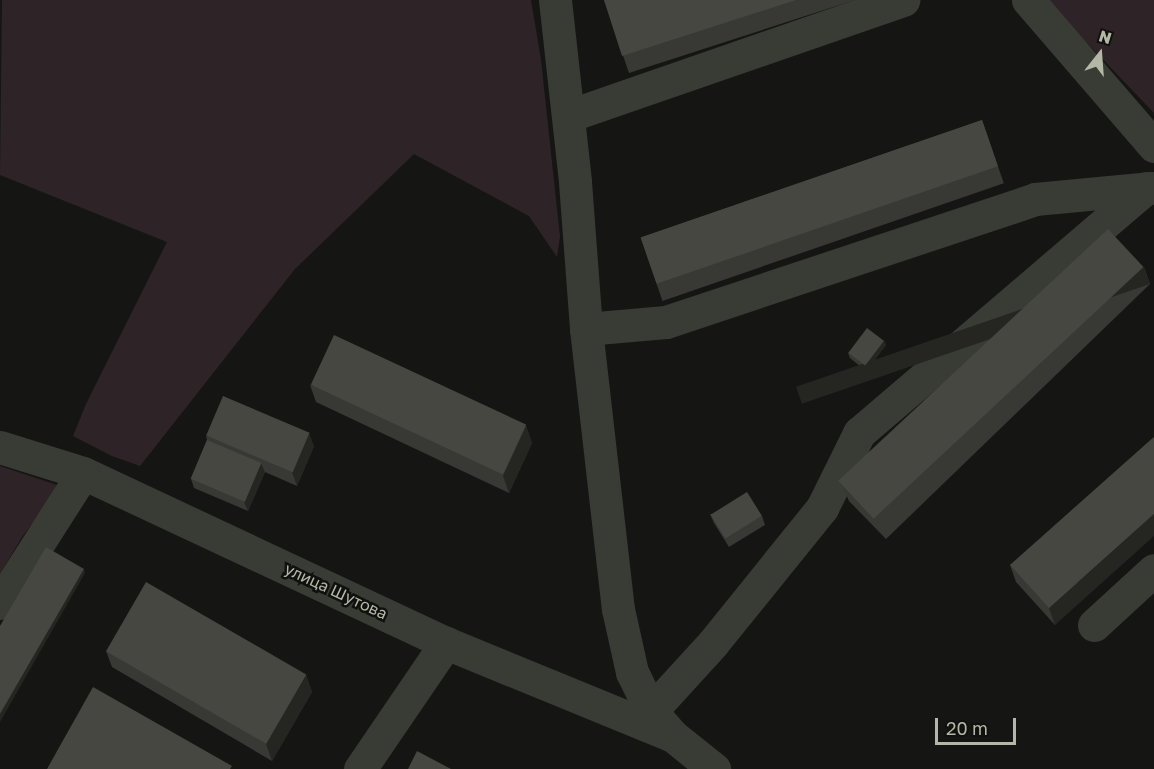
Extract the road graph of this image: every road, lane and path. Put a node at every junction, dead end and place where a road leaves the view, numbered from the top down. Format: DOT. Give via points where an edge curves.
graph roads {
  1 [pos="555,0"];
  2 [pos="903,0"];
  3 [pos="1028,0"];
  4 [pos="568,116"];
  5 [pos="1154,146"];
  6 [pos="1150,188"];
  7 [pos="586,329"];
  8 [pos="0,447"];
  9 [pos="83,473"];
  10 [pos="1154,570"];
  11 [pos="0,603"];
  12 [pos="1095,625"];
  13 [pos="446,643"];
  14 [pos="651,711"];
  15 [pos="673,736"];
  16 [pos="360,769"];
  17 [pos="714,769"];
  1 -- 4 [label="street"];
  2 -- 4 [label="street"];
  3 -- 5 [label="street"];
  4 -- 7 [label="street"];
  6 -- 7 [label="street" via="1035,199 666,322"];
  6 -- 14 [label="street" via="859,432 822,508 713,643"];
  7 -- 14 [label="street" via="618,609 632,672"];
  8 -- 9 [label="street, улица Шутова"];
  9 -- 11 [label="street"];
  9 -- 13 [label="street, улица Шутова"];
  10 -- 12 [label="street"];
  13 -- 15 [label="street, улица Шутова"];
  13 -- 16 [label="street"];
  14 -- 15 [label="street"];
  15 -- 17 [label="street"];
}
